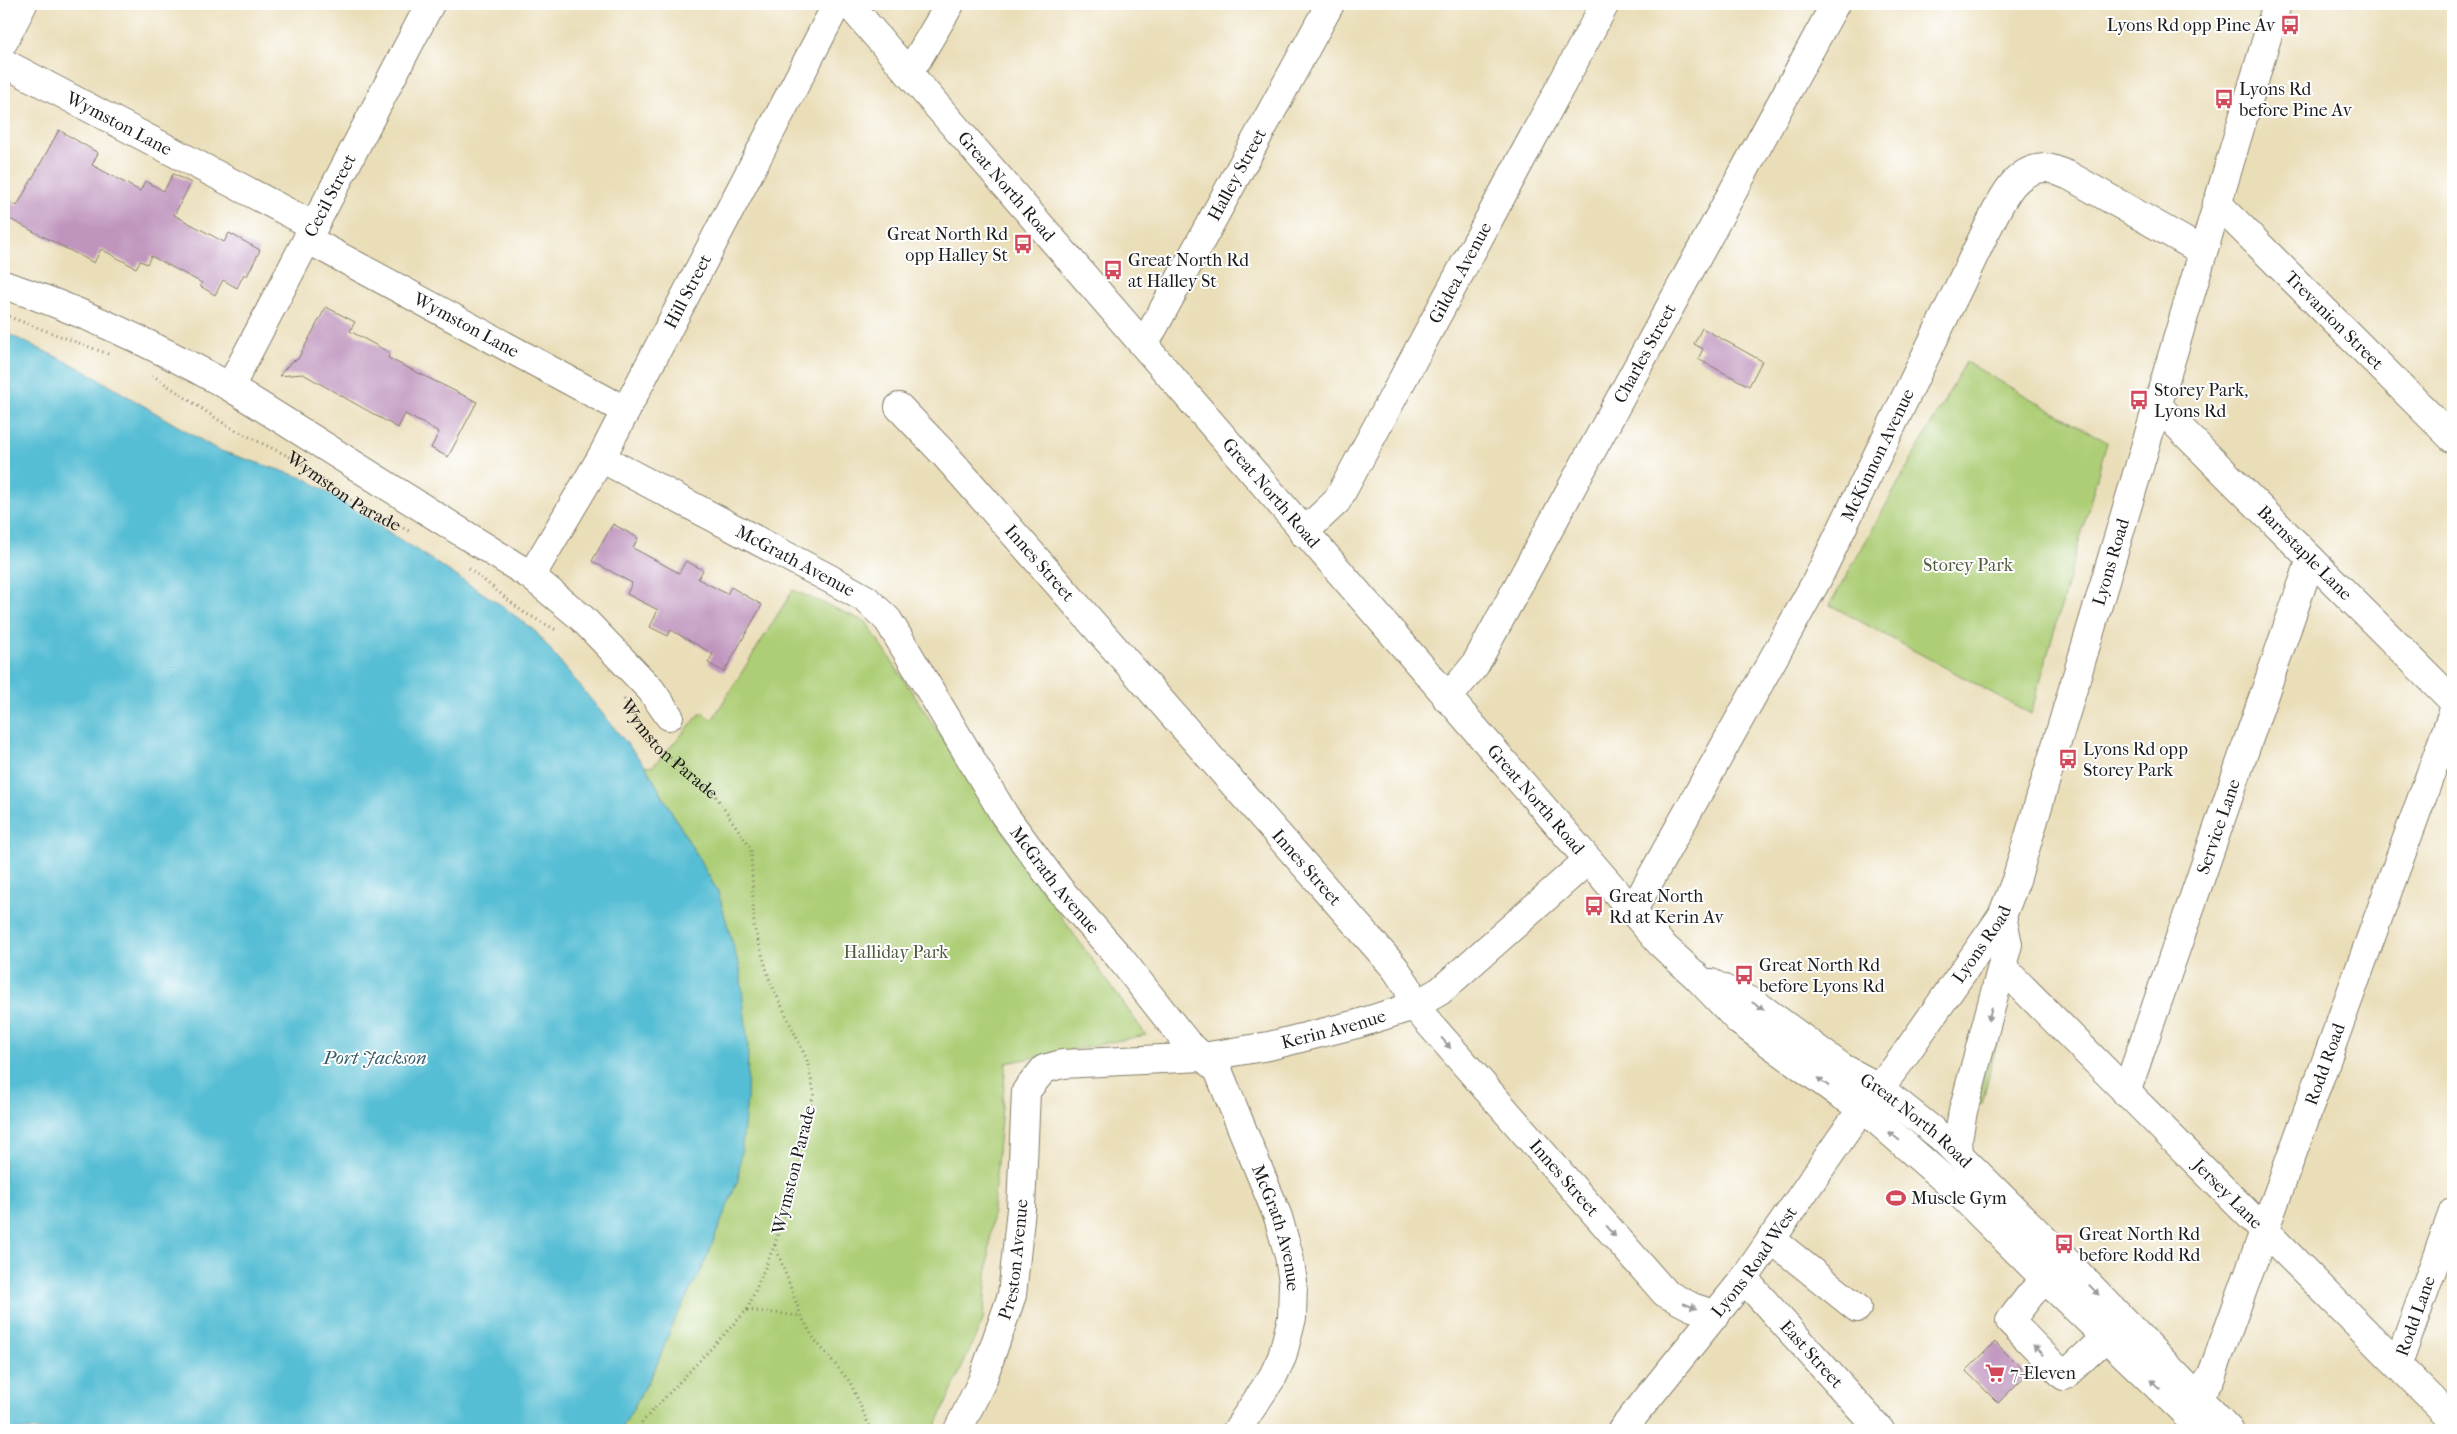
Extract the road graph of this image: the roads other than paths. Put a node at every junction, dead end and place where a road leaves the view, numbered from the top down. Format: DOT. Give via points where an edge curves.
graph roads {
  1 [pos="23,4"];
  2 [pos="430,4"];
  3 [pos="837,4"];
  4 [pos="849,4"];
  5 [pos="950,4"];
  6 [pos="1330,4"];
  7 [pos="1605,4"];
  8 [pos="1835,4"];
  9 [pos="2276,4"];
  10 [pos="4,41"];
  11 [pos="4,63"];
  12 [pos="908,74"];
  13 [pos="2217,203"];
  14 [pos="310,232"];
  15 [pos="2202,251"];
  16 [pos="4,286"];
  17 [pos="1144,345"];
  18 [pos="230,387"];
  19 [pos="2157,404"];
  20 [pos="899,407"];
  21 [pos="626,411"];
  22 [pos="2453,439"];
  23 [pos="601,458"];
  24 [pos="1304,533"];
  25 [pos="2311,559"];
  26 [pos="531,576"];
  27 [pos="1447,699"];
  28 [pos="2453,700"];
  29 [pos="2453,712"];
  30 [pos="669,716"];
  31 [pos="1588,860"];
  32 [pos="1632,912"];
  33 [pos="2002,916"];
  34 [pos="2002,967"];
  35 [pos="1414,1006"];
  36 [pos="1203,1057"];
  37 [pos="1033,1081"];
  38 [pos="2126,1093"];
  39 [pos="1871,1098"];
  40 [pos="1959,1154"];
  41 [pos="2453,1212"];
  42 [pos="2265,1231"];
  43 [pos="1771,1239"];
  44 [pos="2066,1261"];
  45 [pos="1744,1279"];
  46 [pos="2046,1280"];
  47 [pos="1857,1308"];
  48 [pos="1716,1314"];
  49 [pos="2116,1329"];
  50 [pos="2398,1364"];
  51 [pos="2195,1414"];
  52 [pos="2453,1420"];
  53 [pos="958,1430"];
  54 [pos="1237,1430"];
  55 [pos="1622,1430"];
  56 [pos="1880,1430"];
  57 [pos="2229,1430"];
  1 -- 10 [label="street"];
  2 -- 14 [label="street, Cecil Street"];
  3 -- 21 [label="street, Hill Street"];
  4 -- 12 [label="street, Great North Road"];
  5 -- 12 [label="street"];
  6 -- 17 [label="street, Halley Street"];
  7 -- 24 [label="street, Gildea Avenue" via="1336,502"];
  8 -- 27 [label="street, Charles Street" via="1475,665"];
  9 -- 13 [label="street, Lyons Road"];
  11 -- 14 [label="street, Wymston Lane"];
  12 -- 17 [label="street, Great North Road"];
  13 -- 15 [label="street, Lyons Road"];
  13 -- 22 [label="street, Trevanion Street"];
  14 -- 18 [label="street, Cecil Street"];
  14 -- 21 [label="street, Wymston Lane"];
  15 -- 19 [label="street, Lyons Road"];
  15 -- 32 [label="street, McKinnon Avenue" via="2068,175 2046,168 2024,173 2012,183 1817,580"];
  16 -- 18 [label="street, Wymston Parade" via="56,303 185,362"];
  17 -- 24 [label="street, Great North Road"];
  18 -- 26 [label="street, Wymston Parade"];
  19 -- 25 [label="street, Barnstaple Lane"];
  19 -- 33 [label="street, Lyons Road" via="2016,880"];
  20 -- 35 [label="street, Innes Street" via="1395,968 1407,986"];
  21 -- 23 [label="street, Hill Street"];
  23 -- 26 [label="street, Hill Street"];
  23 -- 36 [label="street, McGrath Avenue" via="866,599 888,620 1005,816 1060,890 1120,958 1187,1043"];
  24 -- 27 [label="street, Great North Road"];
  25 -- 28 [label="street, Barnstaple Lane"];
  25 -- 38 [label="street, Service Lane"];
  26 -- 30 [label="street, Wymston Parade" via="582,618 651,690"];
  27 -- 31 [label="street, Great North Road"];
  29 -- 42 [label="street, Rodd Road"];
  31 -- 32 [label="street, Great North Road"];
  31 -- 35 [label="street, Kerin Avenue" via="1440,992"];
  32 -- 39 [label="street, Great North Road" via="1698,978 1756,1004 1843,1068"];
  33 -- 34 [label="street" via="2008,944"];
  33 -- 39 [label="street, Lyons Road"];
  34 -- 38 [label="street, Jersey Lane"];
  34 -- 40 [label="street, one-way" via="1963,1111"];
  35 -- 36 [label="street, Kerin Avenue" via="1269,1046"];
  35 -- 48 [label="street, Innes Street, one-way" via="1665,1293 1692,1307"];
  36 -- 37 [label="street, Kerin Avenue" via="1062,1064 1044,1069"];
  36 -- 54 [label="street, McGrath Avenue" via="1218,1070 1278,1217 1290,1256 1293,1282 1292,1318 1282,1357"];
  37 -- 53 [label="street, Preston Avenue" via="1026,1091 1021,1209 1012,1295 982,1381"];
  38 -- 42 [label="street, Jersey Lane"];
  39 -- 40 [label="street, Great North Road" via="1941,1137"];
  39 -- 43 [label="street, Lyons Road West"];
  46 -- 39 [label="street, Great North Road, one-way" via="1954,1188"];
  40 -- 44 [label="street, Great North Road"];
  41 -- 50 [label="street, Rodd Lane"];
  42 -- 50 [label="street, Jersey Lane"];
  42 -- 51 [label="street, Rodd Road"];
  43 -- 45 [label="street, Lyons Road West"];
  43 -- 47 [label="street"];
  44 -- 46 [label="street"];
  44 -- 49 [label="street, Great North Road, one-way"];
  45 -- 48 [label="street, Lyons Road West"];
  45 -- 56 [label="street, East Street"];
  46 -- 49 [label="street, Great North Road"];
  49 -- 46 [label="street, one-way" via="2064,1376 2010,1321"];
  48 -- 55 [label="street, Lyons Road West"];
  49 -- 51 [label="street, Great North Road"];
  50 -- 52 [label="street, Jersey Lane"];
  51 -- 57 [label="street, Great North Road"];
}
